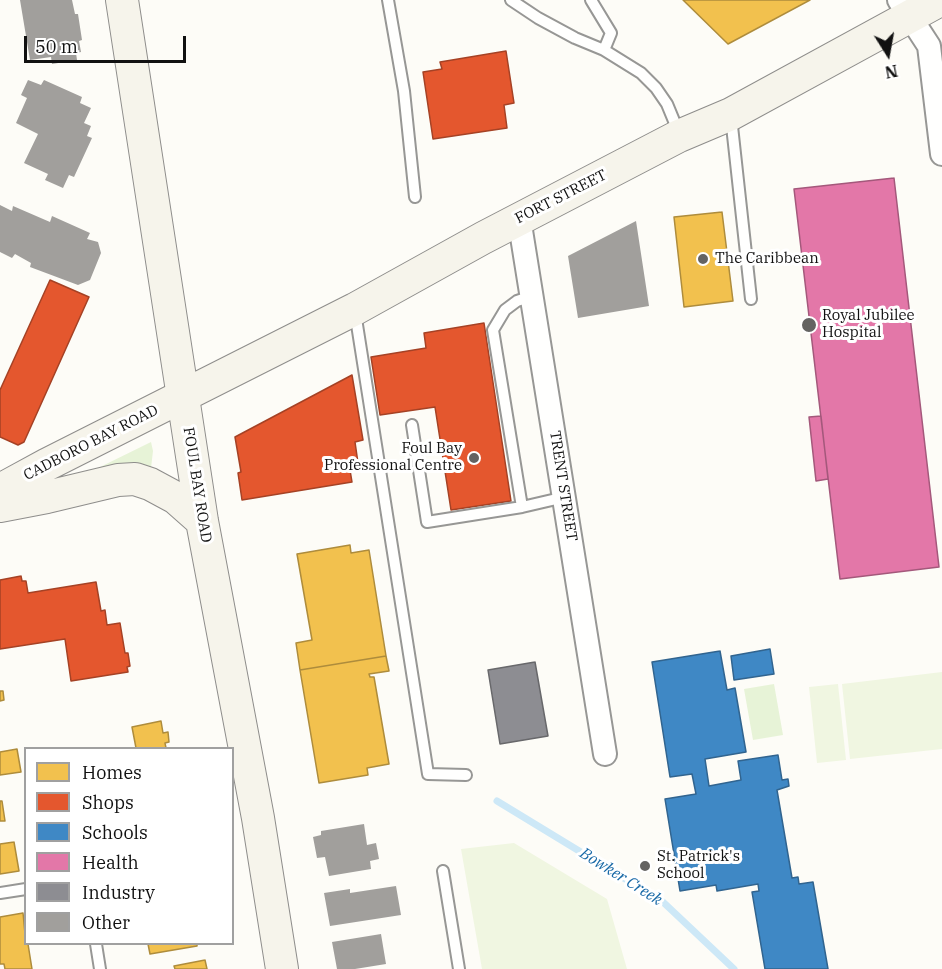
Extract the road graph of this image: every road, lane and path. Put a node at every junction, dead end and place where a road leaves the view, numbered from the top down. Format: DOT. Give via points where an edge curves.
graph roads {
  1 [pos="122,0"];
  2 [pos="388,0"];
  3 [pos="511,0"];
  4 [pos="591,0"];
  5 [pos="940,0"];
  6 [pos="905,8"];
  7 [pos="604,50"];
  8 [pos="730,114"];
  9 [pos="680,136"];
  10 [pos="942,154"];
  11 [pos="415,197"];
  12 [pos="519,218"];
  13 [pos="532,296"];
  14 [pos="751,299"];
  15 [pos="355,309"];
  16 [pos="182,397"];
  17 [pos="412,425"];
  18 [pos="0,490"];
  19 [pos="565,497"];
  20 [pos="0,506"];
  21 [pos="522,507"];
  22 [pos="202,522"];
  23 [pos="605,754"];
  24 [pos="466,775"];
  25 [pos="442,872"];
  26 [pos="24,889"];
  27 [pos="0,893"];
  28 [pos="96,945"];
  29 [pos="100,969"];
  30 [pos="282,969"];
  31 [pos="459,969"];
  1 -- 16 [label="main road, FOUL BAY ROAD"];
  2 -- 11 [label="lane" via="404,91"];
  3 -- 7 [label="lane" via="575,38"];
  4 -- 7 [label="lane" via="611,33"];
  5 -- 6 [label="main road, FORT STREET"];
  6 -- 8 [label="main road, FORT STREET"];
  6 -- 10 [label="street" via="929,46"];
  7 -- 9 [label="lane" via="642,73 656,88"];
  8 -- 9 [label="main road, FORT STREET"];
  8 -- 14 [label="lane"];
  9 -- 12 [label="main road, FORT STREET"];
  12 -- 13 [label="street, TRENT STREET"];
  12 -- 15 [label="main road, FORT STREET"];
  13 -- 19 [label="street, TRENT STREET"];
  13 -- 21 [label="lane" via="505,310 493,330"];
  15 -- 16 [label="main road, FORT STREET"];
  15 -- 24 [label="lane" via="428,774"];
  16 -- 18 [label="main road, CADBORO BAY ROAD"];
  16 -- 22 [label="main road, FOUL BAY ROAD"];
  17 -- 21 [label="lane" via="427,522"];
  19 -- 21 [label="lane"];
  19 -- 23 [label="street, TRENT STREET"];
  20 -- 22 [label="main road" via="135,479 176,498"];
  22 -- 30 [label="main road, FOUL BAY ROAD"];
  25 -- 31 [label="lane"];
  26 -- 27 [label="lane"];
  28 -- 29 [label="lane"];
}
